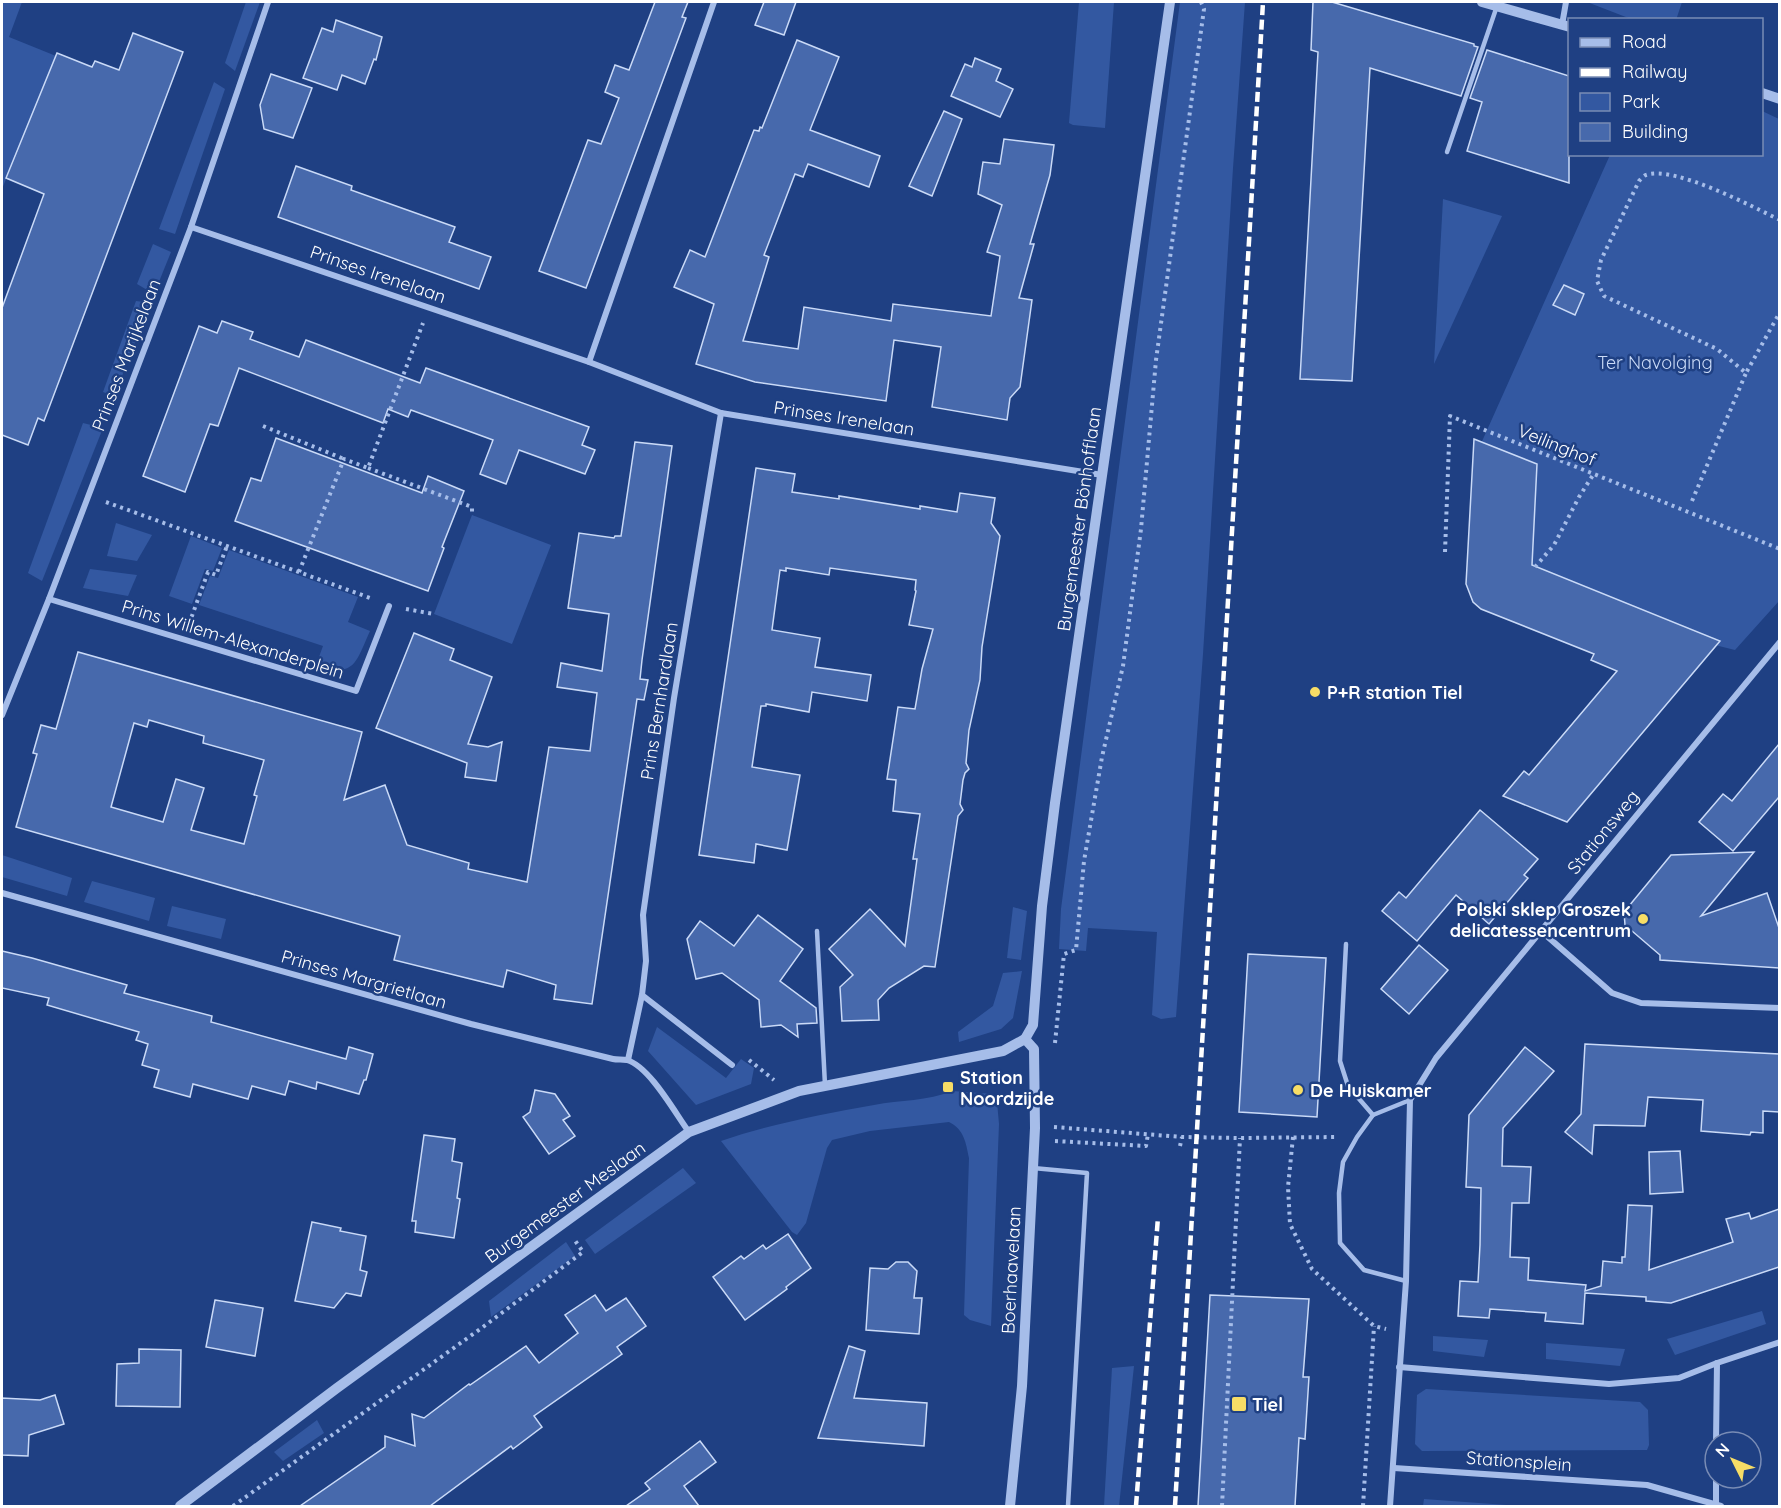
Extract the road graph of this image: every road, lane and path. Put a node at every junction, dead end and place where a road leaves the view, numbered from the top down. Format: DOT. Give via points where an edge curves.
graph roads {
  1 [pos="268,2"];
  2 [pos="714,2"];
  3 [pos="1170,2"];
  4 [pos="1201,2"];
  5 [pos="1482,2"];
  6 [pos="1566,2"];
  7 [pos="1497,6"];
  8 [pos="1566,26"];
  9 [pos="1763,94"];
  10 [pos="1779,99"];
  11 [pos="1447,152"];
  12 [pos="1779,220"];
  13 [pos="190,227"];
  14 [pos="429,307"];
  15 [pos="1779,312"];
  16 [pos="589,362"];
  17 [pos="1746,374"];
  18 [pos="721,413"];
  19 [pos="262,426"];
  20 [pos="344,459"];
  21 [pos="368,468"];
  22 [pos="1102,475"];
  23 [pos="1593,475"];
  24 [pos="89,495"];
  25 [pos="1692,501"];
  26 [pos="472,515"];
  27 [pos="227,546"];
  28 [pos="1779,549"];
  29 [pos="1445,552"];
  30 [pos="1535,567"];
  31 [pos="299,572"];
  32 [pos="49,599"];
  33 [pos="389,606"];
  34 [pos="434,614"];
  35 [pos="184,640"];
  36 [pos="1779,642"];
  37 [pos="2,715"];
  38 [pos="2,893"];
  39 [pos="817,931"];
  40 [pos="1541,931"];
  41 [pos="1346,944"];
  42 [pos="642,995"];
  43 [pos="1779,1008"];
  44 [pos="1025,1040"];
  45 [pos="1054,1048"];
  46 [pos="628,1060"];
  47 [pos="732,1065"];
  48 [pos="825,1085"];
  49 [pos="791,1094"];
  50 [pos="1410,1100"];
  51 [pos="1374,1115"];
  52 [pos="1047,1127"];
  53 [pos="689,1132"];
  54 [pos="1148,1134"];
  55 [pos="1182,1137"];
  56 [pos="1293,1137"];
  57 [pos="1357,1137"];
  58 [pos="1240,1138"];
  59 [pos="1034,1141"];
  60 [pos="1180,1146"];
  61 [pos="1033,1168"];
  62 [pos="563,1224"];
  63 [pos="1406,1281"];
  64 [pos="1779,1342"];
  65 [pos="1717,1363"];
  66 [pos="1399,1367"];
  67 [pos="1716,1430"];
  68 [pos="1394,1468"];
  69 [pos="1717,1490"];
  70 [pos="1718,1505"];
  71 [pos="180,1506"];
  72 [pos="233,1506"];
  73 [pos="1010,1506"];
  74 [pos="1068,1506"];
  75 [pos="1222,1506"];
  76 [pos="1363,1506"];
  77 [pos="1390,1506"];
  1 -- 13 [label="street, Prinses Marijkelaan"];
  2 -- 16 [label="street"];
  3 -- 22 [label="street, Burgemeester Bönhofflaan"];
  4 -- 45 [label="path" via="1204,9 1156,360 1141,529 1123,666 1086,850 1076,950 1064,954"];
  5 -- 7 [label="street"];
  6 -- 8 [label="street"];
  7 -- 8 [label="street"];
  7 -- 11 [label="lane"];
  9 -- 10 [label="street"];
  12 -- 17 [label="path" via="1723,192 1668,175 1646,175 1639,181 1601,260 1597,281 1604,296 1717,349"];
  13 -- 14 [label="street, Prinses Irenelaan"];
  13 -- 24 [label="street, Prinses Marijkelaan"];
  14 -- 16 [label="street, Prinses Irenelaan"];
  14 -- 21 [label="path"];
  15 -- 17 [label="path"];
  16 -- 18 [label="street, Prinses Irenelaan"];
  17 -- 25 [label="path"];
  18 -- 22 [label="street, Prinses Irenelaan"];
  18 -- 42 [label="street, Prins Bernhardlaan" via="643,915 646,961"];
  19 -- 20 [label="path"];
  20 -- 21 [label="path"];
  20 -- 31 [label="path"];
  21 -- 26 [label="path" via="472,507"];
  22 -- 44 [label="street, Burgemeester Bönhofflaan" via="1042,906 1033,1026"];
  23 -- 28 [label="path, Veilinghof"];
  23 -- 29 [label="path, Veilinghof" via="1450,416"];
  23 -- 30 [label="path" via="1554,545"];
  24 -- 27 [label="path"];
  24 -- 32 [label="street, Prinses Marijkelaan"];
  27 -- 31 [label="path"];
  27 -- 35 [label="path" via="216,575 208,572"];
  31 -- 33 [label="path"];
  32 -- 35 [label="street, Prins Willem-Alexanderplein"];
  32 -- 37 [label="street, Prinses Marijkelaan"];
  33 -- 34 [label="path"];
  33 -- 35 [label="street, Prins Willem-Alexanderplein" via="357,691"];
  36 -- 40 [label="street, Stationsweg"];
  38 -- 46 [label="street, Prinses Margrietlaan" via="471,1024"];
  39 -- 48 [label="lane"];
  40 -- 43 [label="street" via="1612,993 1641,1003"];
  40 -- 50 [label="street, Stationsweg" via="1436,1058"];
  41 -- 51 [label="lane" via="1340,1061 1348,1086"];
  42 -- 46 [label="street, Prins Bernhardlaan"];
  42 -- 47 [label="street"];
  44 -- 48 [label="street, Burgemeester Meslaan" via="1004,1051"];
  44 -- 59 [label="street, Boerhaavelaan" via="1034,1049"];
  46 -- 53 [label="street" via="652,1080"];
  47 -- 49 [label="path" via="741,1054"];
  48 -- 49 [label="street, Burgemeester Meslaan"];
  49 -- 53 [label="street, Burgemeester Meslaan"];
  50 -- 51 [label="lane"];
  50 -- 63 [label="street"];
  51 -- 57 [label="lane"];
  52 -- 54 [label="path"];
  53 -- 62 [label="street, Burgemeester Meslaan"];
  54 -- 55 [label="path"];
  54 -- 59 [label="path" via="1146,1146"];
  55 -- 58 [label="path"];
  55 -- 60 [label="path"];
  56 -- 57 [label="path"];
  56 -- 58 [label="path"];
  56 -- 76 [label="path" via="1288,1187 1290,1224 1312,1269 1374,1326"];
  57 -- 63 [label="lane" via="1343,1162 1340,1243 1364,1270"];
  58 -- 75 [label="path"];
  59 -- 61 [label="street, Boerhaavelaan"];
  61 -- 73 [label="street, Boerhaavelaan" via="1022,1386"];
  61 -- 74 [label="lane" via="1087,1173"];
  62 -- 71 [label="street, Burgemeester Meslaan"];
  62 -- 72 [label="path" via="583,1252"];
  63 -- 66 [label="street"];
  64 -- 65 [label="street"];
  65 -- 66 [label="street" via="1679,1378 1609,1384"];
  65 -- 67 [label="street"];
  66 -- 68 [label="street"];
  68 -- 70 [label="street, Stationsplein" via="1647,1485"];
  68 -- 77 [label="street"];
  69 -- 70 [label="street, Stationsplein"];
}
